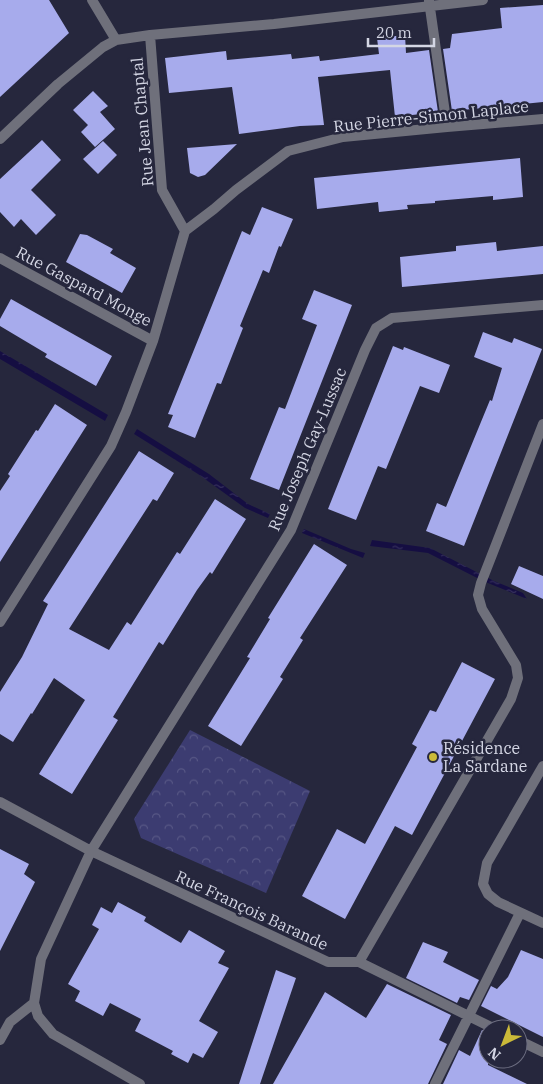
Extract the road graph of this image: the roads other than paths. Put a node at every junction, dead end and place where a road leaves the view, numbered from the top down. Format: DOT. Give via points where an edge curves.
graph roads {
  1 [pos="92,0"];
  2 [pos="420,0"];
  3 [pos="483,0"];
  4 [pos="430,3"];
  5 [pos="150,35"];
  6 [pos="116,40"];
  7 [pos="543,119"];
  8 [pos="447,126"];
  9 [pos="0,139"];
  10 [pos="185,231"];
  11 [pos="0,258"];
  12 [pos="543,305"];
  13 [pos="154,341"];
  14 [pos="543,424"];
  15 [pos="0,622"];
  16 [pos="543,766"];
  17 [pos="0,802"];
  18 [pos="91,851"];
  19 [pos="520,913"];
  20 [pos="543,922"];
  21 [pos="360,962"];
  22 [pos="34,1003"];
  23 [pos="468,1016"];
  24 [pos="478,1021"];
  25 [pos="0,1040"];
  26 [pos="528,1045"];
  27 [pos="543,1052"];
  28 [pos="140,1084"];
  29 [pos="435,1084"];
  1 -- 6 [label="street"];
  2 -- 4 [label="street"];
  3 -- 4 [label="street"];
  4 -- 5 [label="street" via="274,24"];
  4 -- 8 [label="street"];
  5 -- 6 [label="street"];
  5 -- 10 [label="street, Rue Jean Chaptal" via="162,190"];
  6 -- 9 [label="street" via="58,84"];
  7 -- 8 [label="street, Rue Pierre-Simon Laplace"];
  8 -- 10 [label="street, Rue Pierre-Simon Laplace" via="343,137 288,152"];
  10 -- 13 [label="street"];
  11 -- 13 [label="street, Rue Gaspard Monge"];
  12 -- 18 [label="street, Rue Joseph Gay-Lussac" via="392,318 376,328 291,530"];
  13 -- 15 [label="street" via="111,446"];
  14 -- 21 [label="street" via="478,595 482,609 516,665 518,678 512,700"];
  16 -- 19 [label="street" via="487,863 484,884 488,894"];
  17 -- 18 [label="street, Rue François Barande"];
  18 -- 21 [label="street, Rue François Barande" via="328,962"];
  18 -- 22 [label="street, Rue Joseph Gay-Lussac" via="42,959"];
  19 -- 20 [label="street"];
  19 -- 23 [label="street"];
  21 -- 23 [label="street, Rue François Barande"];
  22 -- 25 [label="street" via="10,1022"];
  22 -- 28 [label="street" via="38,1016 53,1034"];
  23 -- 24 [label="street, Rue François Barande"];
  23 -- 29 [label="street"];
  26 -- 27 [label="street"];
}
